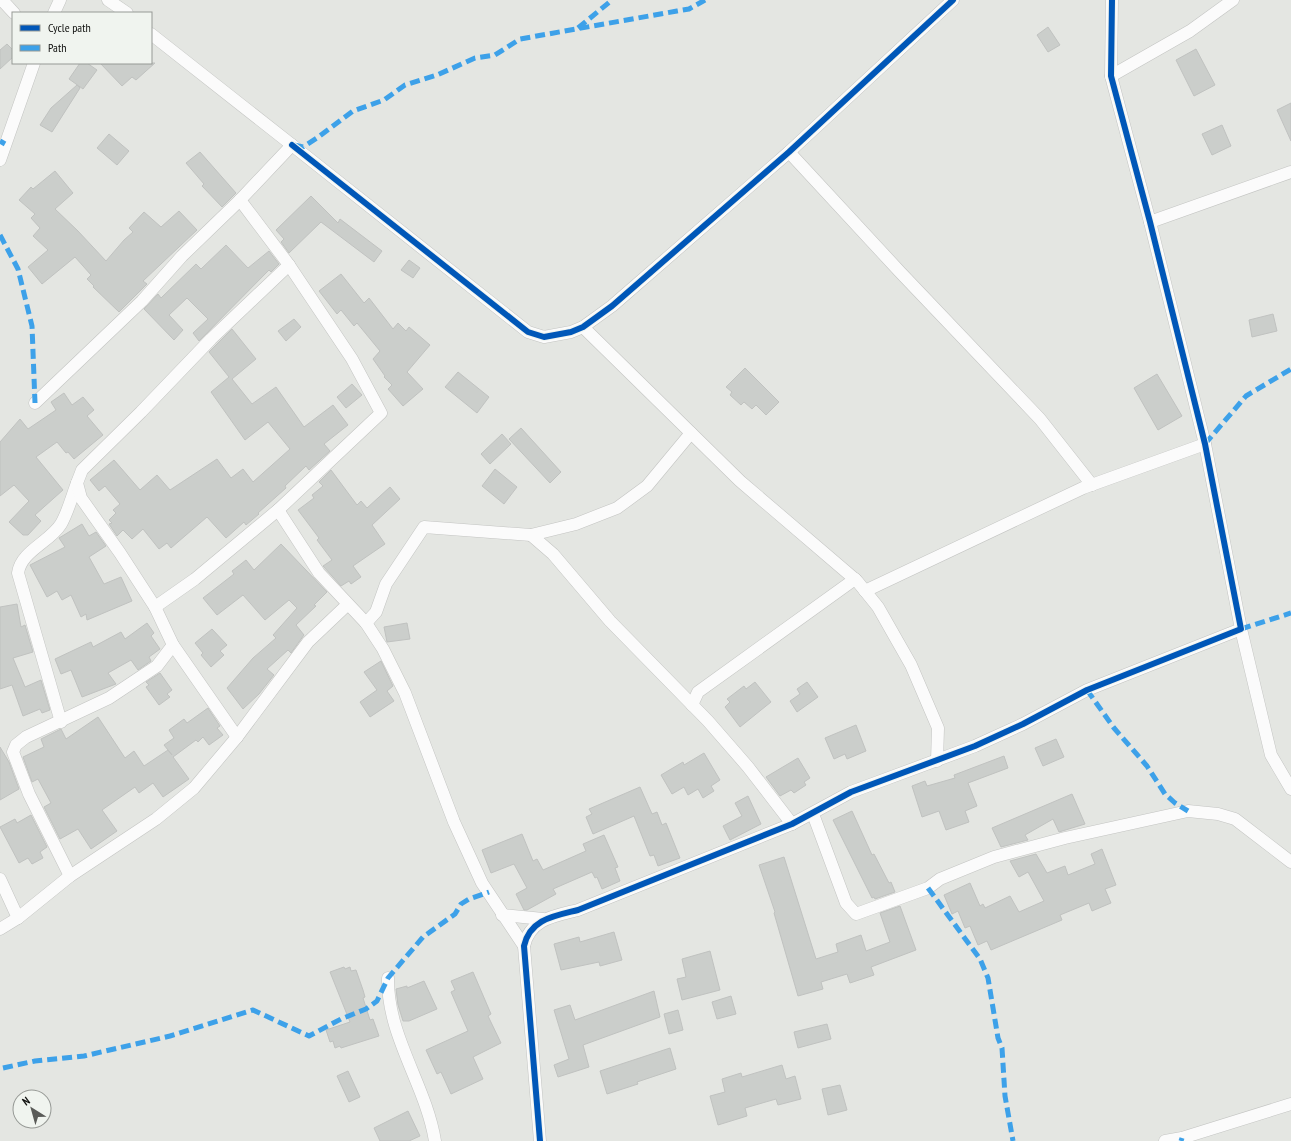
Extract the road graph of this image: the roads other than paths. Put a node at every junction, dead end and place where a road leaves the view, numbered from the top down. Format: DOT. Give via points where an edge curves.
graph roads {
  1 [pos="2,0"];
  2 [pos="60,0"];
  3 [pos="108,0"];
  4 [pos="953,0"];
  5 [pos="1112,0"];
  6 [pos="1233,0"];
  7 [pos="13,12"];
  8 [pos="54,12"];
  9 [pos="126,12"];
  10 [pos="152,35"];
  11 [pos="34,64"];
  12 [pos="1111,76"];
  13 [pos="292,145"];
  14 [pos="789,152"];
  15 [pos="0,160"];
  16 [pos="1291,172"];
  17 [pos="240,200"];
  18 [pos="1150,222"];
  19 [pos="289,265"];
  20 [pos="583,327"];
  21 [pos="35,403"];
  22 [pos="691,433"];
  23 [pos="1204,444"];
  24 [pos="77,483"];
  25 [pos="1092,485"];
  26 [pos="278,510"];
  27 [pos="531,535"];
  28 [pos="854,579"];
  29 [pos="865,591"];
  30 [pos="347,605"];
  31 [pos="155,607"];
  32 [pos="366,624"];
  33 [pos="1241,629"];
  34 [pos="173,645"];
  35 [pos="692,705"];
  36 [pos="61,722"];
  37 [pos="237,737"];
  38 [pos="937,761"];
  39 [pos="1291,789"];
  40 [pos="813,814"];
  41 [pos="792,824"];
  42 [pos="1291,862"];
  43 [pos="70,876"];
  44 [pos="0,879"];
  45 [pos="502,915"];
  46 [pos="18,918"];
  47 [pos="543,919"];
  48 [pos="0,929"];
  49 [pos="524,946"];
  50 [pos="388,978"];
  51 [pos="1291,1104"];
  52 [pos="435,1141"];
  53 [pos="540,1141"];
  54 [pos="1165,1141"];
  1 -- 7 [label="street"];
  2 -- 8 [label="street"];
  3 -- 9 [label="street"];
  4 -- 14 [label="street"];
  5 -- 12 [label="street"];
  6 -- 12 [label="street" via="1190,31"];
  10 -- 13 [label="street"];
  11 -- 15 [label="street"];
  12 -- 18 [label="street"];
  13 -- 17 [label="street"];
  13 -- 20 [label="street" via="528,332 544,337"];
  14 -- 20 [label="street" via="612,306"];
  14 -- 25 [label="street" via="1040,419"];
  16 -- 18 [label="street"];
  17 -- 19 [label="street"];
  17 -- 21 [label="street" via="182,256 142,301"];
  18 -- 23 [label="street"];
  19 -- 24 [label="street" via="210,339 82,470"];
  19 -- 26 [label="street" via="352,359 381,413"];
  20 -- 22 [label="street"];
  22 -- 27 [label="street" via="648,486 617,508 576,524"];
  22 -- 28 [label="street" via="740,481"];
  23 -- 25 [label="street"];
  23 -- 33 [label="street"];
  24 -- 31 [label="street" via="82,498"];
  24 -- 36 [label="street" via="60,524 24,559 18,573"];
  25 -- 29 [label="street"];
  26 -- 30 [label="street" via="319,572"];
  26 -- 31 [label="street" via="195,579"];
  27 -- 32 [label="street" via="424,527 386,584 376,612"];
  27 -- 35 [label="street" via="553,554 610,621"];
  28 -- 29 [label="street"];
  28 -- 35 [label="street" via="698,692"];
  29 -- 38 [label="street" via="878,607 911,666 938,728"];
  30 -- 32 [label="street"];
  30 -- 37 [label="street" via="318,631 297,656"];
  31 -- 34 [label="street"];
  32 -- 45 [label="street" via="383,649 405,693 454,822 482,882"];
  33 -- 38 [label="street" via="1087,690 1016,727"];
  33 -- 39 [label="street" via="1271,755"];
  34 -- 36 [label="street" via="157,666 109,698"];
  34 -- 37 [label="street"];
  35 -- 41 [label="street" via="748,767"];
  36 -- 43 [label="street" via="26,737 16,745 13,752 29,794"];
  37 -- 43 [label="street" via="194,788 156,819"];
  38 -- 40 [label="street" via="851,792"];
  40 -- 41 [label="street"];
  40 -- 42 [label="street" via="846,903 856,914 928,888 940,879 994,856 1188,811 1218,814 1235,819"];
  41 -- 47 [label="street" via="578,910"];
  43 -- 46 [label="street"];
  44 -- 46 [label="street"];
  45 -- 47 [label="street"];
  45 -- 49 [label="street"];
  46 -- 48 [label="street"];
  47 -- 49 [label="street" via="530,931"];
  49 -- 53 [label="street"];
  50 -- 52 [label="street" via="387,996 406,1059 423,1095"];
  51 -- 54 [label="street"];
}
